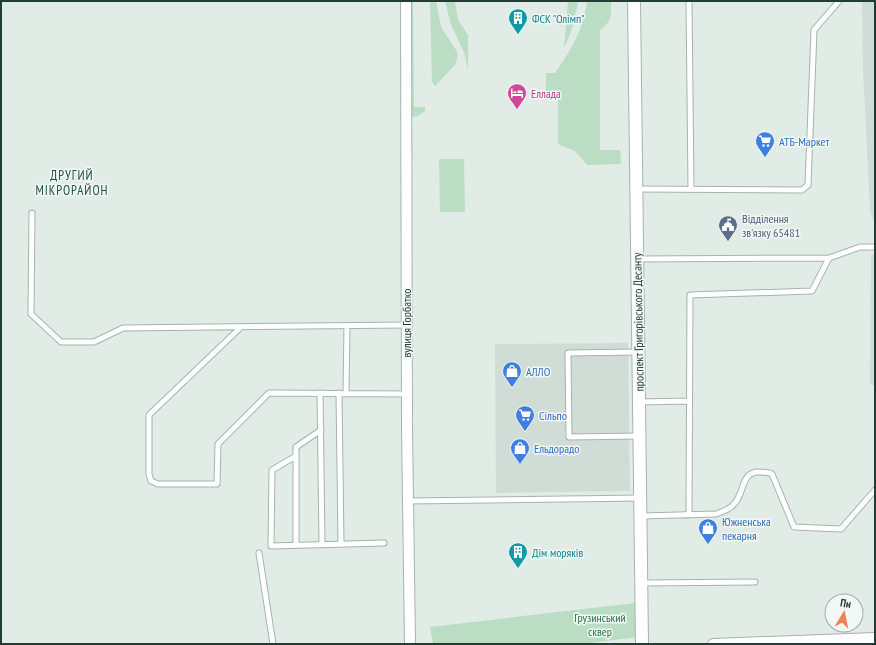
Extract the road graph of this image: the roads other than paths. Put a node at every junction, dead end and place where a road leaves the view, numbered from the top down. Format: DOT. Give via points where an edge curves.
graph roads {
  1 [pos="406,1"];
  2 [pos="634,1"];
  3 [pos="689,1"];
  4 [pos="839,1"];
  5 [pos="636,188"];
  6 [pos="691,189"];
  7 [pos="32,213"];
  8 [pos="875,247"];
  9 [pos="829,258"];
  10 [pos="638,259"];
  11 [pos="406,325"];
  12 [pos="347,326"];
  13 [pos="241,327"];
  14 [pos="638,352"];
  15 [pos="320,393"];
  16 [pos="339,393"];
  17 [pos="346,394"];
  18 [pos="407,394"];
  19 [pos="689,401"];
  20 [pos="639,402"];
  21 [pos="320,430"];
  22 [pos="639,436"];
  23 [pos="296,456"];
  24 [pos="875,490"];
  25 [pos="640,498"];
  26 [pos="408,501"];
  27 [pos="689,515"];
  28 [pos="640,516"];
  29 [pos="384,543"];
  30 [pos="322,544"];
  31 [pos="341,544"];
  32 [pos="296,545"];
  33 [pos="259,553"];
  34 [pos="756,582"];
  35 [pos="641,583"];
  36 [pos="875,638"];
  37 [pos="273,644"];
  38 [pos="410,644"];
  39 [pos="642,644"];
  40 [pos="713,644"];
  1 -- 11 [label="street, вулиця Горбатко"];
  2 -- 5 [label="street, проспект Григорівського Десанту"];
  3 -- 6 [label="lane"];
  4 -- 6 [label="lane" via="814,30 808,184 802,190"];
  5 -- 6 [label="lane"];
  5 -- 10 [label="street, проспект Григорівського Десанту"];
  7 -- 13 [label="lane" via="31,314 61,342 94,342 123,328"];
  8 -- 9 [label="lane" via="860,247"];
  9 -- 10 [label="lane"];
  9 -- 19 [label="lane" via="812,291 690,294"];
  10 -- 14 [label="street, проспект Григорівського Десанту"];
  11 -- 12 [label="lane"];
  11 -- 18 [label="street, вулиця Горбатко"];
  12 -- 13 [label="lane"];
  12 -- 17 [label="lane"];
  13 -- 15 [label="lane" via="150,416 151,481 158,484 217,484 218,444 268,392"];
  14 -- 20 [label="street, проспект Григорівського Десанту"];
  14 -- 22 [label="lane" via="568,353 569,437"];
  15 -- 16 [label="lane"];
  15 -- 21 [label="lane"];
  16 -- 17 [label="lane"];
  16 -- 31 [label="lane"];
  17 -- 18 [label="lane"];
  18 -- 26 [label="street, вулиця Горбатко"];
  19 -- 20 [label="lane"];
  19 -- 27 [label="lane"];
  20 -- 22 [label="street, проспект Григорівського Десанту"];
  21 -- 23 [label="lane" via="296,447"];
  21 -- 30 [label="lane"];
  22 -- 25 [label="street, проспект Григорівського Десанту"];
  23 -- 32 [label="lane"];
  23 -- 32 [label="lane" via="272,470 271,546"];
  24 -- 27 [label="lane" via="841,529 794,527 772,474 752,471 748,474 736,502 728,510 716,514"];
  25 -- 26 [label="lane"];
  25 -- 28 [label="street, проспект Григорівського Десанту"];
  26 -- 38 [label="street, вулиця Горбатко"];
  27 -- 28 [label="lane"];
  28 -- 35 [label="street, проспект Григорівського Десанту"];
  29 -- 31 [label="lane"];
  30 -- 31 [label="lane"];
  30 -- 32 [label="lane"];
  33 -- 37 [label="lane"];
  34 -- 35 [label="lane"];
  35 -- 39 [label="street, проспект Григорівського Десанту"];
  36 -- 40 [label="street"];
}
